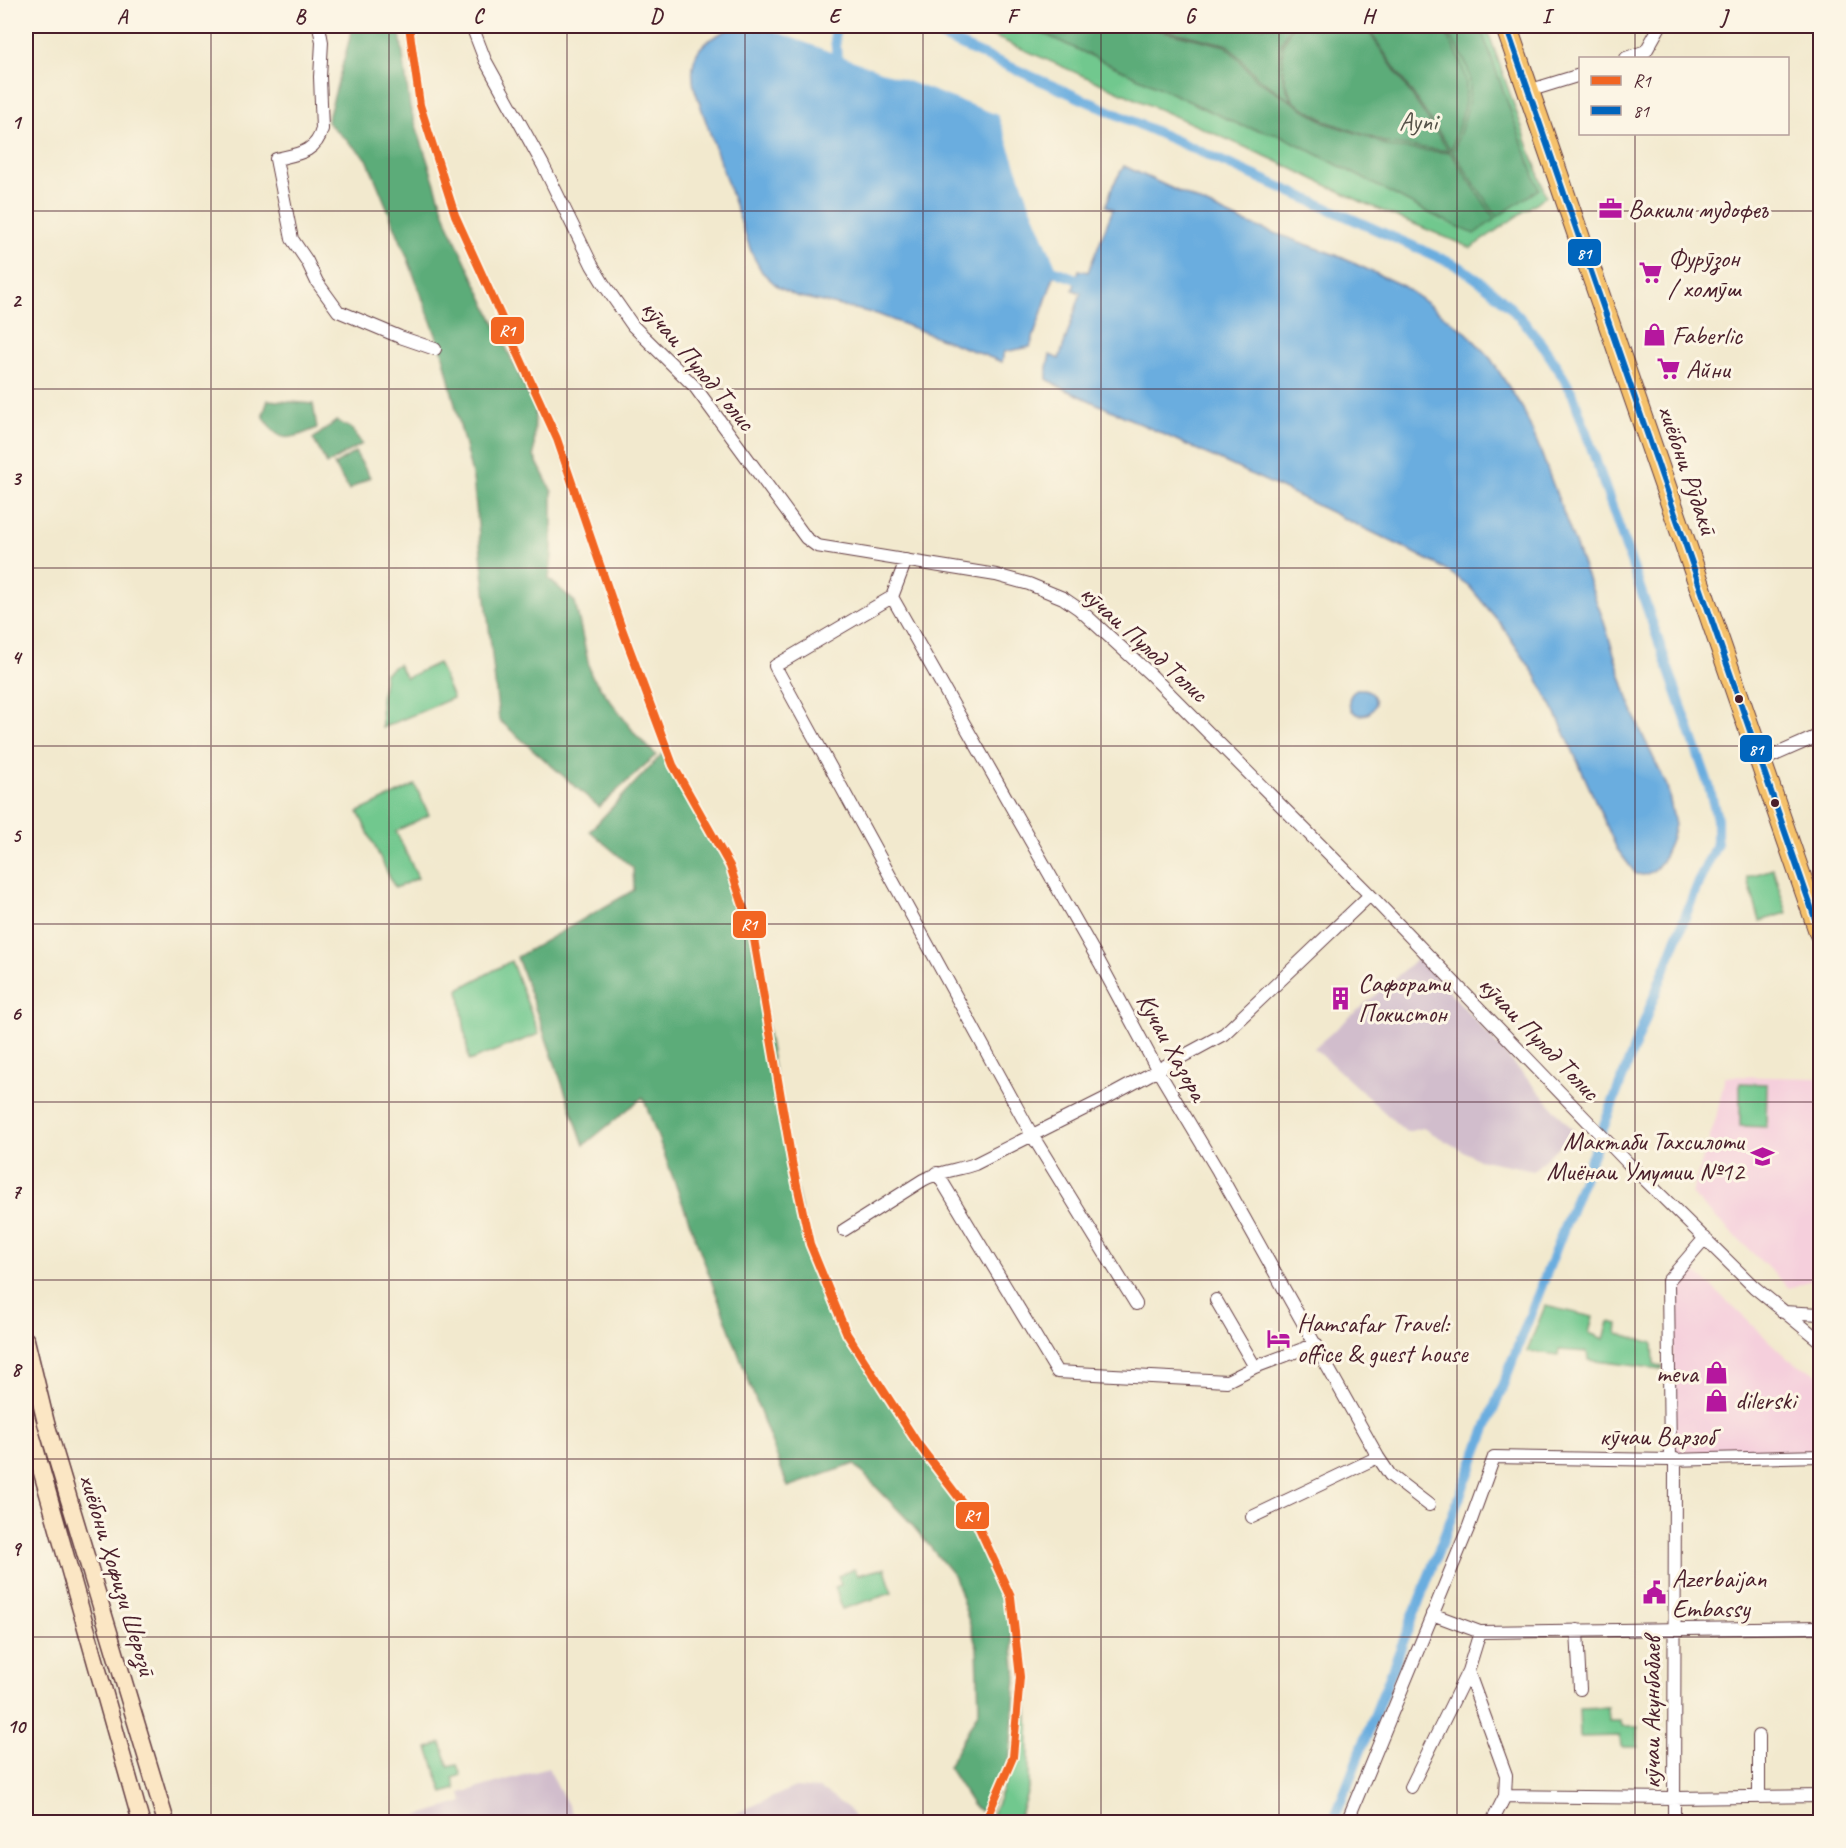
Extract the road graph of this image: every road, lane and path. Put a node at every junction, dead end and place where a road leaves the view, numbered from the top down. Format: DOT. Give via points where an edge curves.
graph roads {
  1 [pos="319,26"];
  2 [pos="472,26"];
  3 [pos="1506,26"];
  4 [pos="1660,26"];
  5 [pos="1629,57"];
  6 [pos="1579,76"];
  7 [pos="1528,91"];
  8 [pos="435,349"];
  9 [pos="906,560"];
  10 [pos="892,597"];
  11 [pos="1821,735"];
  12 [pos="1761,761"];
  13 [pos="1370,895"];
  14 [pos="1821,933"];
  15 [pos="1157,1070"];
  16 [pos="1032,1135"];
  17 [pos="937,1173"];
  18 [pos="844,1230"];
  19 [pos="1705,1238"];
  20 [pos="1216,1300"];
  21 [pos="1136,1304"];
  22 [pos="1783,1312"];
  23 [pos="1821,1314"];
  24 [pos="26,1340"];
  25 [pos="1821,1341"];
  26 [pos="1316,1344"];
  27 [pos="1254,1367"];
  28 [pos="26,1416"];
  29 [pos="1821,1456"];
  30 [pos="1378,1457"];
  31 [pos="1672,1459"];
  32 [pos="1429,1505"];
  33 [pos="1252,1517"];
  34 [pos="1432,1614"];
  35 [pos="1821,1627"];
  36 [pos="1674,1629"];
  37 [pos="1577,1630"];
  38 [pos="1480,1632"];
  39 [pos="1468,1671"];
  40 [pos="1580,1689"];
  41 [pos="1759,1736"];
  42 [pos="1411,1787"];
  43 [pos="1505,1796"];
  44 [pos="1821,1796"];
  45 [pos="1759,1797"];
  46 [pos="1674,1798"];
  47 [pos="141,1822"];
  48 [pos="166,1822"];
  49 [pos="1347,1822"];
  50 [pos="1492,1822"];
  51 [pos="1674,1822"];
  1 -- 8 [label="street" via="321,135 308,152 276,159 292,239 338,311"];
  2 -- 9 [label="street, кӯчаи Пулод Толис" via="485,60 592,265 633,326 695,387 806,538 817,546"];
  3 -- 7 [label="highway, хиёбони Рӯдакӣ"];
  4 -- 5 [label="street" via="1646,51"];
  6 -- 7 [label="street"];
  7 -- 12 [label="highway, хиёбони Рӯдакӣ"];
  9 -- 10 [label="street"];
  9 -- 13 [label="street, кӯчаи Пулод Толис" via="1029,584 1079,609 1149,673"];
  10 -- 15 [label="street, Кучаи Хазора"];
  10 -- 16 [label="street" via="775,666"];
  11 -- 12 [label="street"];
  12 -- 14 [label="highway, хиёбони Рӯдакӣ"];
  13 -- 15 [label="street" via="1224,1034"];
  13 -- 19 [label="street, кӯчаи Пулод Толис"];
  15 -- 16 [label="street"];
  15 -- 26 [label="street, Кучаи Хазора"];
  16 -- 17 [label="street" via="975,1164"];
  16 -- 21 [label="street"];
  17 -- 18 [label="street"];
  17 -- 27 [label="street" via="1057,1372 1227,1381"];
  19 -- 22 [label="street, кӯчаи Пулод Толис"];
  19 -- 31 [label="street, кӯчаи Акунбабаев" via="1668,1281"];
  20 -- 27 [label="street"];
  22 -- 23 [label="street"];
  22 -- 25 [label="street, кӯчаи Пулод Толис"];
  24 -- 48 [label="main road, хиёбони Ҳофизи Шерозӣ" via="46,1423"];
  26 -- 27 [label="street"];
  26 -- 30 [label="street, Кучаи Хазора"];
  28 -- 47 [label="main road, хиёбони Ҳофизи Шерозӣ"];
  29 -- 31 [label="street, кӯчаи Варзоб"];
  30 -- 32 [label="street, Кучаи Хазора" via="1390,1474"];
  30 -- 33 [label="street"];
  31 -- 34 [label="street, кӯчаи Варзоб" via="1494,1457"];
  31 -- 36 [label="street, кӯчаи Акунбабаев"];
  34 -- 38 [label="street"];
  34 -- 49 [label="street"];
  35 -- 36 [label="street"];
  36 -- 37 [label="street"];
  36 -- 46 [label="street, кӯчаи Акунбабаев"];
  37 -- 38 [label="street"];
  37 -- 40 [label="street"];
  38 -- 39 [label="street"];
  39 -- 42 [label="street"];
  39 -- 43 [label="street" via="1506,1775"];
  41 -- 45 [label="street"];
  43 -- 46 [label="street"];
  43 -- 50 [label="street"];
  44 -- 45 [label="street"];
  45 -- 46 [label="street"];
  46 -- 51 [label="street, кӯчаи Акунбабаев"];
}
